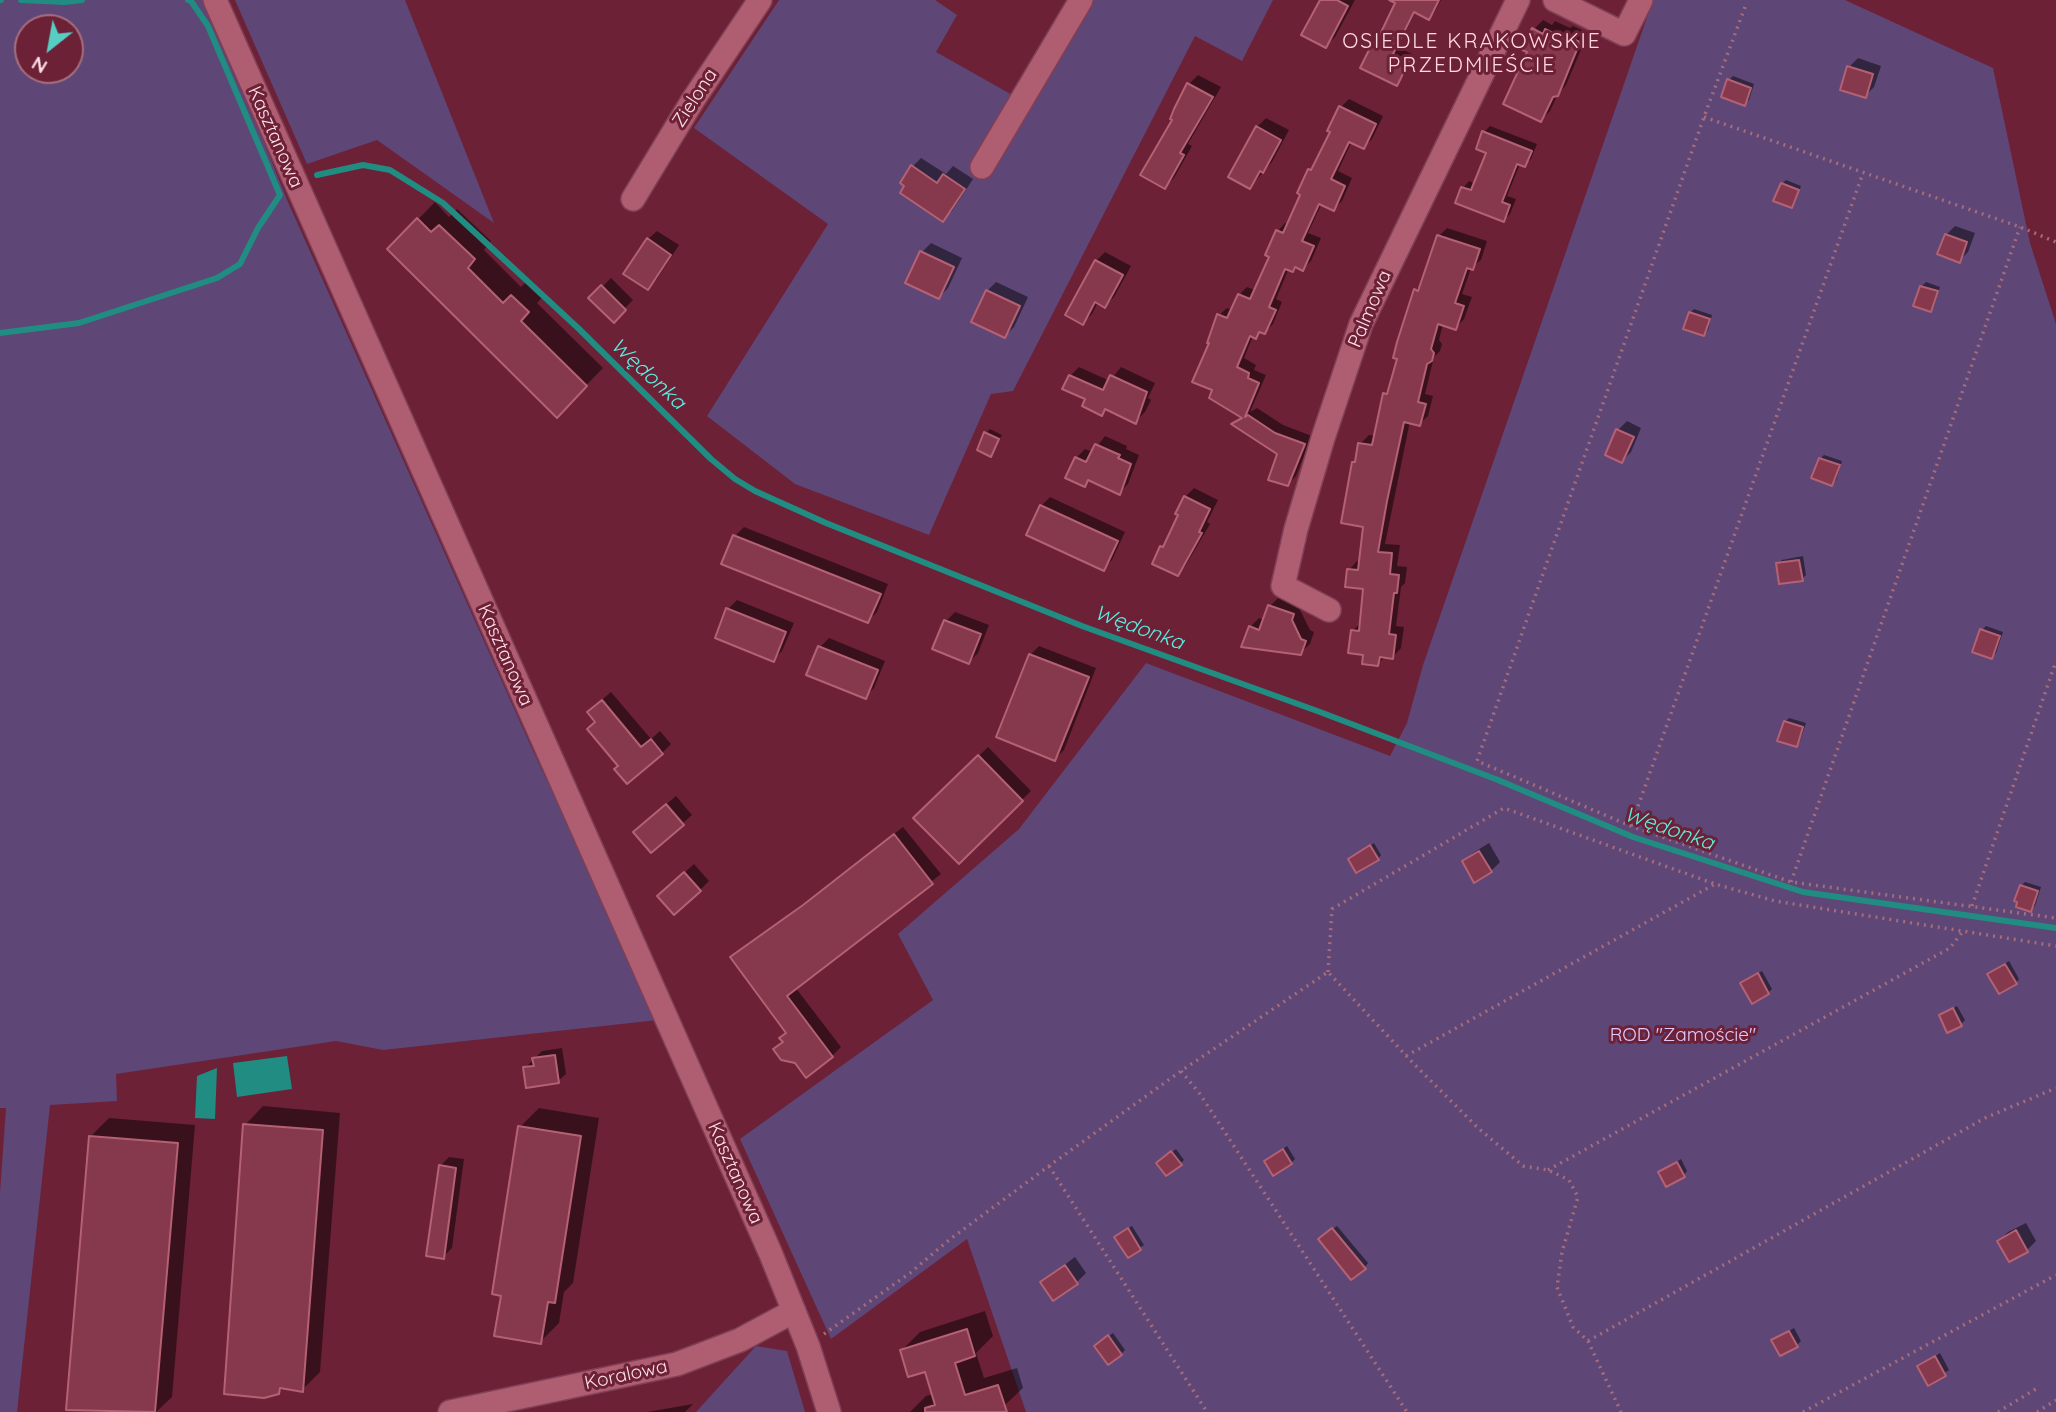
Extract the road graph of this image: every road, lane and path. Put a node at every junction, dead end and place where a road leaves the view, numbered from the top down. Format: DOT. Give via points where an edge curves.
graph roads {
  1 [pos="215,0"];
  2 [pos="760,0"];
  3 [pos="1081,0"];
  4 [pos="1518,0"];
  5 [pos="1555,0"];
  6 [pos="1641,0"];
  7 [pos="1745,7"];
  8 [pos="1704,117"];
  9 [pos="982,167"];
  10 [pos="1863,173"];
  11 [pos="633,199"];
  12 [pos="2020,227"];
  13 [pos="2056,242"];
  14 [pos="1329,610"];
  15 [pos="2056,661"];
  16 [pos="1631,826"];
  17 [pos="1791,882"];
  18 [pos="1715,884"];
  19 [pos="1972,906"];
  20 [pos="2056,918"];
  21 [pos="1963,931"];
  22 [pos="2056,946"];
  23 [pos="1328,972"];
  24 [pos="1406,1056"];
  25 [pos="1181,1071"];
  26 [pos="2056,1088"];
  27 [pos="1049,1166"];
  28 [pos="1548,1170"];
  29 [pos="2056,1275"];
  30 [pos="794,1311"];
  31 [pos="1588,1341"];
  32 [pos="808,1346"];
  33 [pos="2039,1387"];
  34 [pos="2056,1400"];
  35 [pos="450,1412"];
  36 [pos="829,1412"];
  37 [pos="1207,1412"];
  38 [pos="1407,1412"];
  39 [pos="1621,1412"];
  40 [pos="1803,1412"];
  41 [pos="1998,1412"];
  42 [pos="2037,1412"];
  1 -- 30 [label="street, Kasztanowa"];
  2 -- 11 [label="street, Zielona"];
  3 -- 9 [label="street"];
  4 -- 14 [label="street, Palmowa" via="1361,324 1323,438 1283,586"];
  5 -- 6 [label="street" via="1624,34"];
  7 -- 8 [label="path"];
  8 -- 10 [label="path"];
  8 -- 16 [label="path" via="1477,761"];
  10 -- 12 [label="path"];
  10 -- 16 [label="path"];
  12 -- 13 [label="path"];
  12 -- 17 [label="path"];
  15 -- 19 [label="path"];
  16 -- 17 [label="path"];
  17 -- 19 [label="path"];
  18 -- 21 [label="path" via="1775,901"];
  18 -- 23 [label="path" via="1504,808 1332,909"];
  18 -- 24 [label="path"];
  19 -- 20 [label="path"];
  21 -- 22 [label="path"];
  21 -- 28 [label="path" via="1950,948"];
  23 -- 24 [label="path"];
  23 -- 25 [label="path"];
  24 -- 28 [label="path" via="1523,1166"];
  25 -- 27 [label="path"];
  25 -- 38 [label="path"];
  26 -- 31 [label="path" via="1985,1118"];
  27 -- 32 [label="path"];
  27 -- 37 [label="path"];
  28 -- 31 [label="path" via="1569,1180 1578,1197 1557,1287 1573,1326"];
  29 -- 40 [label="path"];
  30 -- 32 [label="street, Kasztanowa"];
  30 -- 35 [label="street, Koralowa" via="740,1340 677,1364"];
  31 -- 39 [label="path"];
  32 -- 36 [label="street, Kasztanowa"];
  33 -- 41 [label="path"];
  34 -- 42 [label="path"];
}
